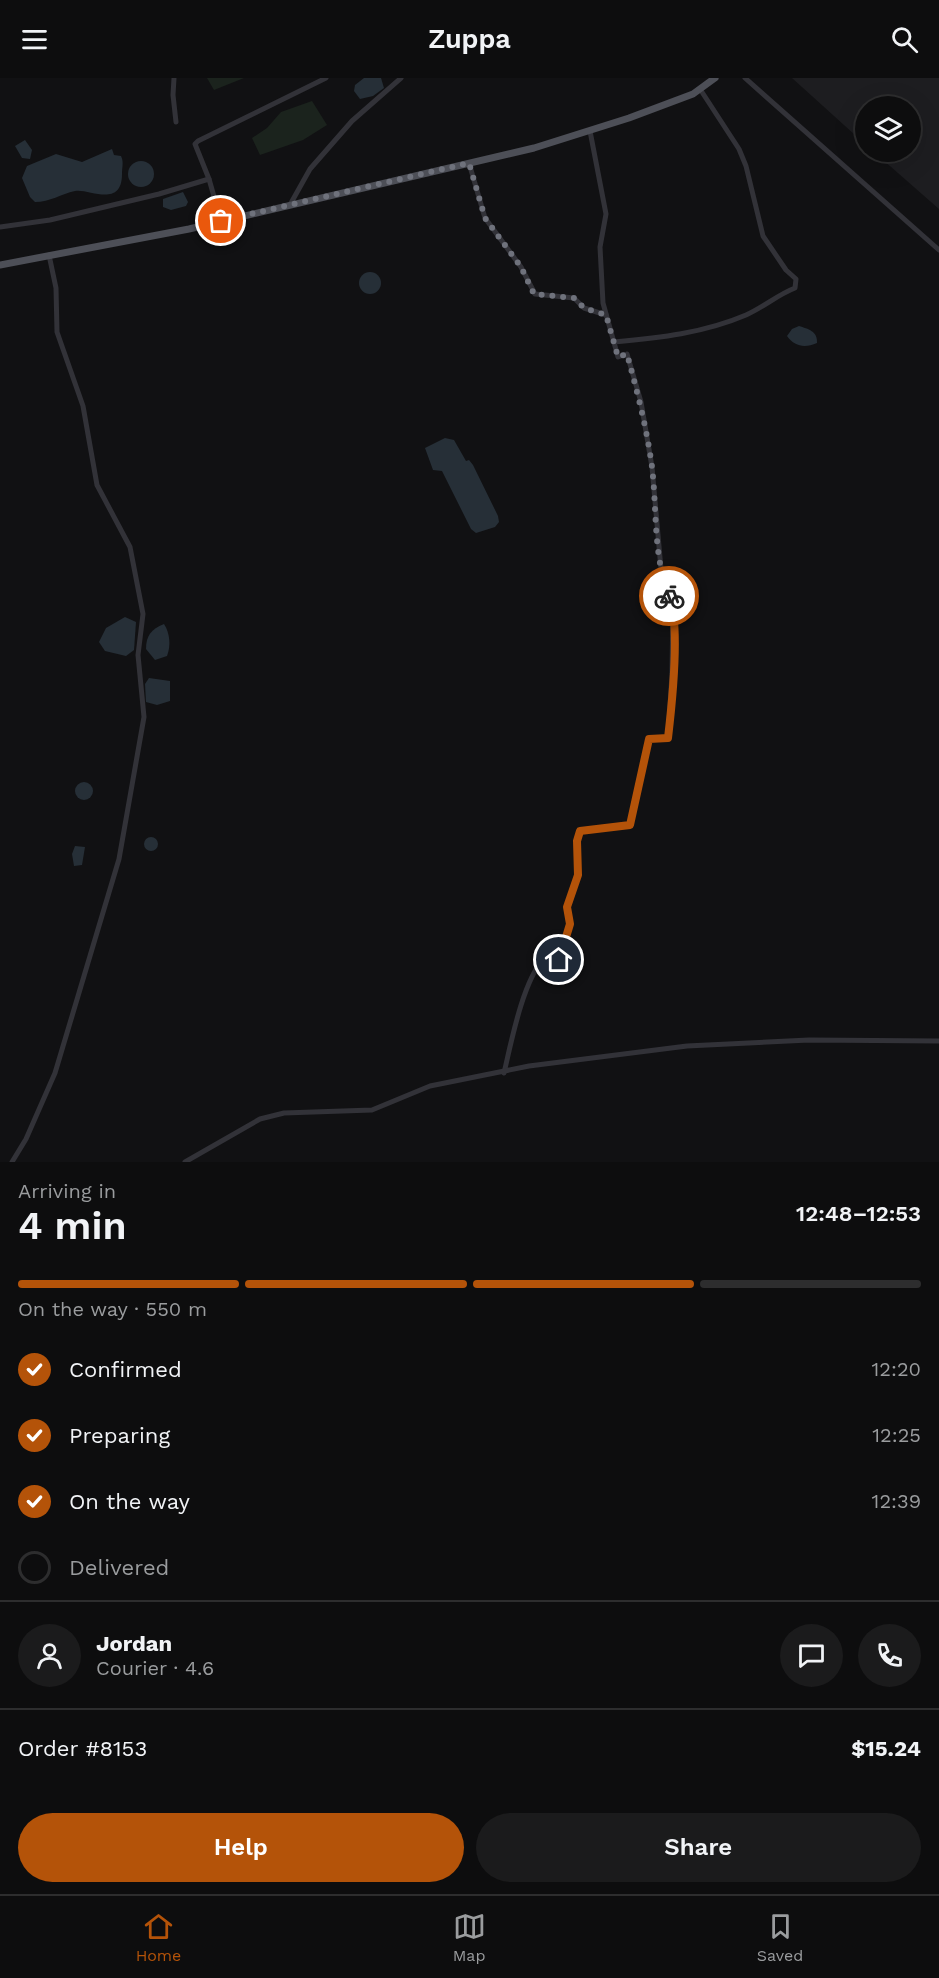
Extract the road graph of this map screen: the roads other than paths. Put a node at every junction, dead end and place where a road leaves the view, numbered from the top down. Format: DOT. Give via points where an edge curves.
graph roads {
  1 [pos="174,78"];
  2 [pos="326,78"];
  3 [pos="401,78"];
  4 [pos="715,78"];
  5 [pos="745,78"];
  6 [pos="700,89"];
  7 [pos="176,122"];
  8 [pos="590,131"];
  9 [pos="469,163"];
  10 [pos="209,179"];
  11 [pos="291,203"];
  12 [pos="221,221"];
  13 [pos="0,227"];
  14 [pos="939,250"];
  15 [pos="49,255"];
  16 [pos="0,265"];
  17 [pos="606,315"];
  18 [pos="614,342"];
  19 [pos="939,1041"];
  20 [pos="504,1072"];
  21 [pos="12,1162"];
  22 [pos="185,1162"];
  1 -- 7 [label="street"];
  2 -- 10 [label="street" via="198,141 195,144"];
  3 -- 11 [label="street" via="352,121 310,169"];
  4 -- 6 [label="main road"];
  5 -- 14 [label="street"];
  6 -- 8 [label="main road"];
  6 -- 18 [label="street" via="739,149 763,236 796,279 795,288 746,315 717,325 666,338"];
  8 -- 9 [label="main road"];
  8 -- 17 [label="street" via="606,214 600,247"];
  9 -- 11 [label="main road"];
  9 -- 17 [label="street" via="485,218 521,267 534,294 574,298 584,308"];
  10 -- 12 [label="street"];
  10 -- 13 [label="street" via="50,220"];
  11 -- 12 [label="main road"];
  12 -- 15 [label="main road"];
  15 -- 16 [label="main road"];
  15 -- 21 [label="street" via="56,288 57,332 86,417 97,485 133,558 142,614 138,654 144,717 119,859 55,1073"];
  17 -- 18 [label="street"];
  18 -- 20 [label="street" via="618,357 627,354 641,402 652,466 661,569 673,604 668,738 649,739 630,825 580,831 578,875 567,907 570,924 559,960 543,960 536,968"];
  19 -- 20 [label="street" via="809,1040 687,1046"];
  20 -- 22 [label="street" via="430,1086 372,1110 284,1113 260,1119"];
}
